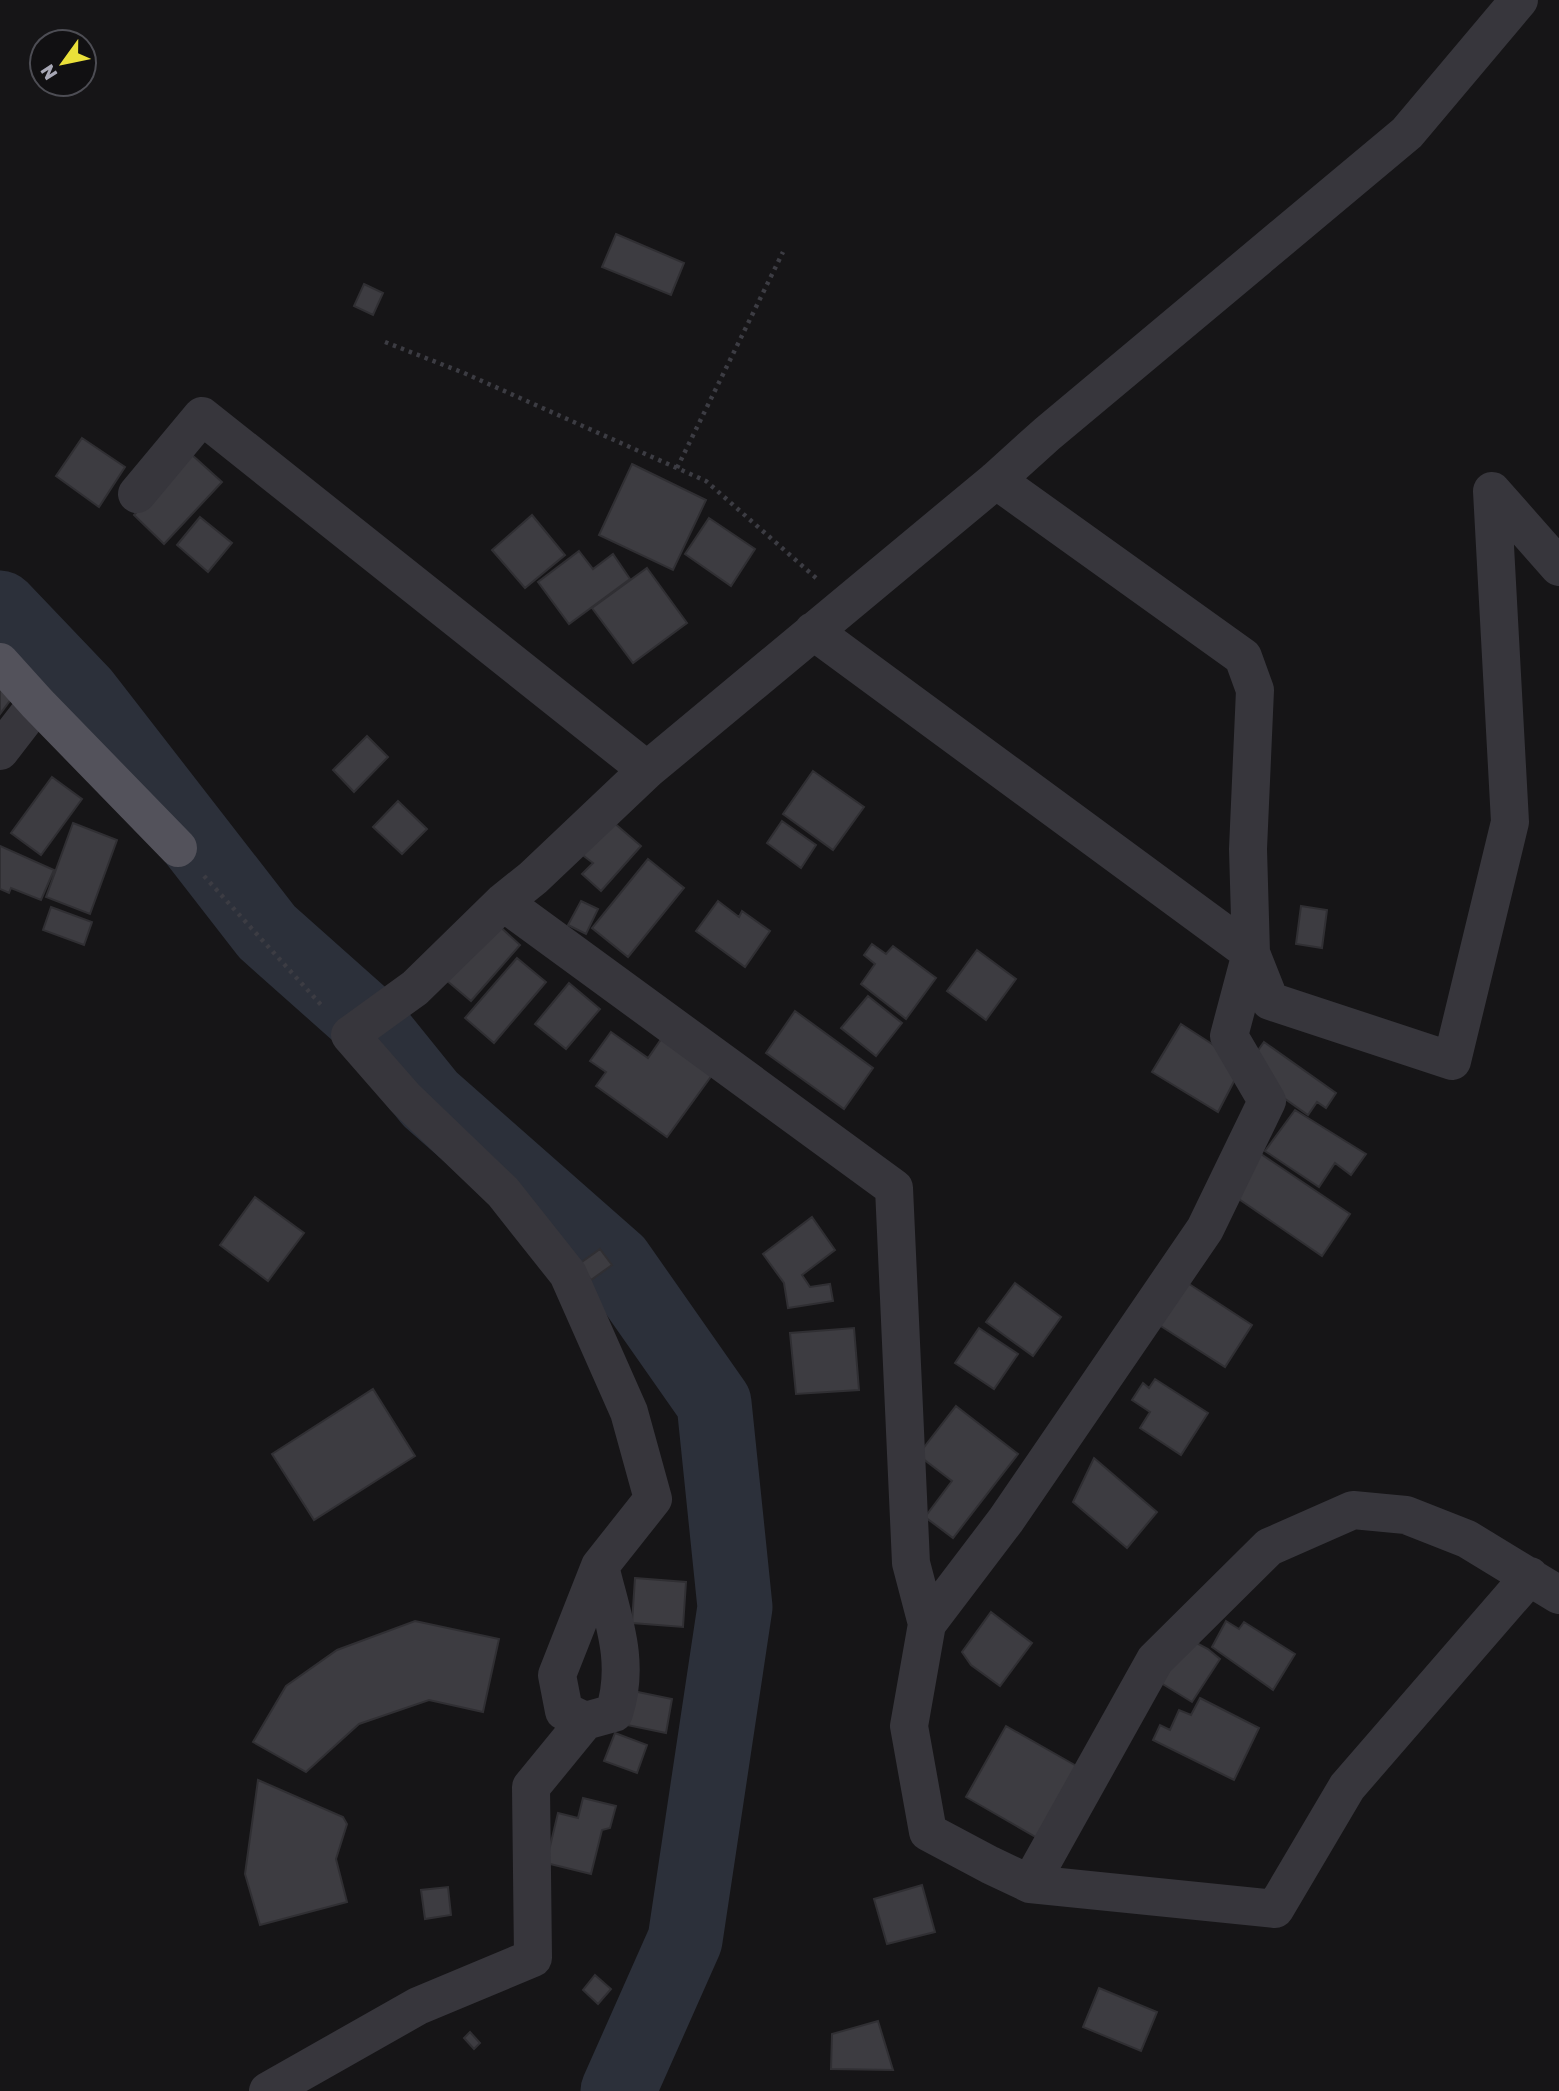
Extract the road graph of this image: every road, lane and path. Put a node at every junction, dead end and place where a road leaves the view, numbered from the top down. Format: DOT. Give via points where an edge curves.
graph roads {
  1 [pos="1519,0"];
  2 [pos="783,253"];
  3 [pos="385,342"];
  4 [pos="677,468"];
  5 [pos="996,480"];
  6 [pos="137,495"];
  7 [pos="1559,567"];
  8 [pos="844,605"];
  9 [pos="813,631"];
  10 [pos="0,662"];
  11 [pos="37,703"];
  12 [pos="0,751"];
  13 [pos="647,770"];
  14 [pos="178,848"];
  15 [pos="503,902"];
  16 [pos="1251,953"];
  17 [pos="351,1035"];
  18 [pos="600,1566"];
  19 [pos="1545,1586"];
  20 [pos="927,1625"];
  21 [pos="584,1721"];
  22 [pos="1030,1884"];
  23 [pos="268,2091"];
  1 -- 5 [label="street" via="1407,133"];
  2 -- 4 [label="path"];
  3 -- 4 [label="path"];
  4 -- 8 [label="path" via="706,481"];
  5 -- 8 [label="street"];
  5 -- 16 [label="street" via="1243,657 1255,690 1248,849"];
  6 -- 13 [label="street" via="202,416"];
  7 -- 16 [label="street" via="1492,491 1510,822 1452,1061 1270,1001"];
  8 -- 9 [label="street"];
  9 -- 13 [label="street"];
  9 -- 16 [label="street"];
  10 -- 11 [label="main road"];
  11 -- 12 [label="street"];
  11 -- 14 [label="main road"];
  13 -- 15 [label="street"];
  14 -- 17 [label="path"];
  15 -- 17 [label="street" via="415,988"];
  15 -- 20 [label="street" via="894,1188 911,1563"];
  16 -- 20 [label="street" via="1229,1036 1267,1101 1205,1230 1006,1520"];
  17 -- 18 [label="street" via="405,1098 503,1192 568,1274 629,1412 653,1499"];
  18 -- 21 [label="street" via="558,1675 564,1711"];
  18 -- 21 [label="street" via="622,1660 620,1695 614,1713"];
  19 -- 22 [label="street" via="1347,1787 1275,1909"];
  19 -- 22 [label="street" via="1467,1539 1406,1515 1353,1510 1269,1547 1155,1660"];
  20 -- 22 [label="street" via="909,1726 928,1832"];
  21 -- 23 [label="street" via="531,1787 533,1958 418,2006"];
}
